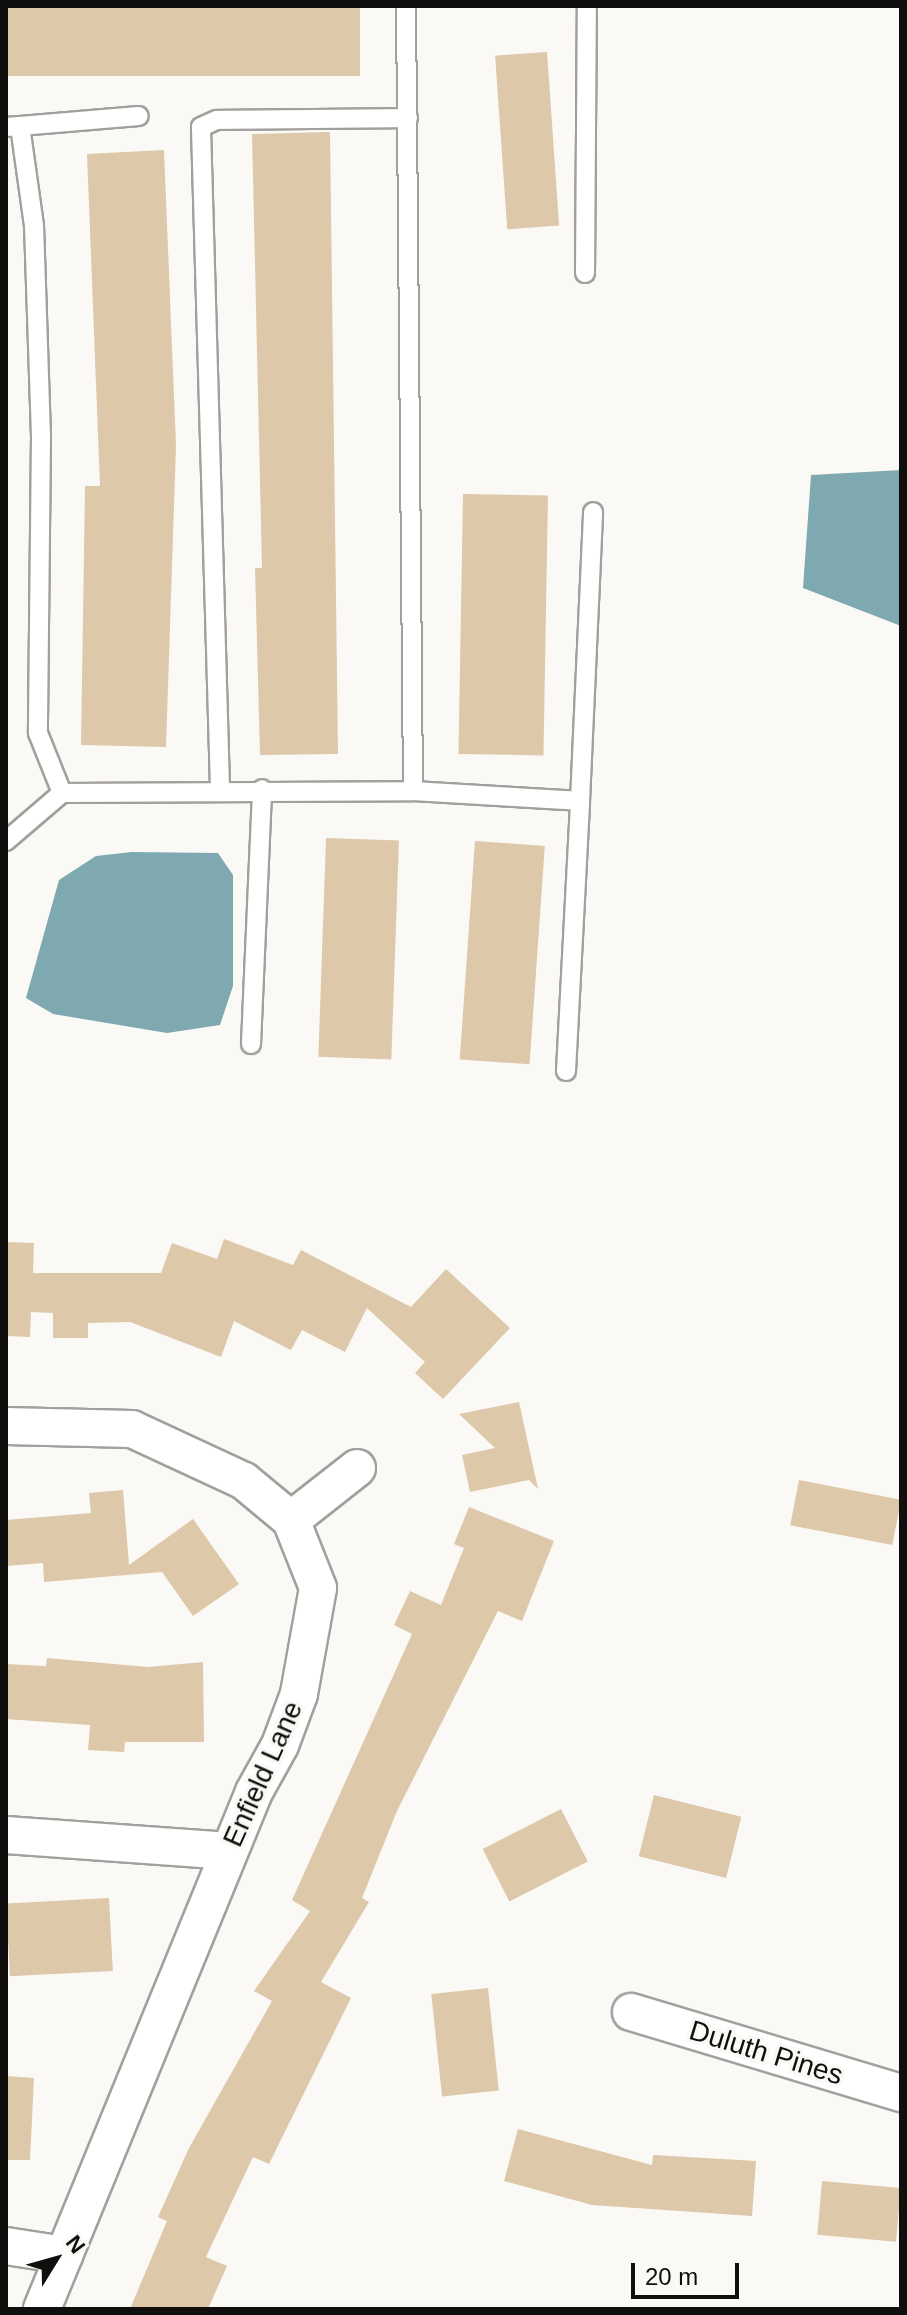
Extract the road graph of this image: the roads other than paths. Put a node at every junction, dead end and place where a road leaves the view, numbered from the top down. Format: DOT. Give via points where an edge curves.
graph roads {
  1 [pos="406,6"];
  2 [pos="587,6"];
  3 [pos="139,116"];
  4 [pos="408,118"];
  5 [pos="13,127"];
  6 [pos="585,273"];
  7 [pos="593,512"];
  8 [pos="220,788"];
  9 [pos="262,789"];
  10 [pos="413,791"];
  11 [pos="62,793"];
  12 [pos="580,801"];
  13 [pos="6,841"];
  14 [pos="251,1044"];
  15 [pos="566,1071"];
  16 [pos="6,1426"];
  17 [pos="357,1468"];
  18 [pos="291,1520"];
  19 [pos="6,1835"];
  20 [pos="229,1851"];
  21 [pos="631,2012"];
  22 [pos="901,2093"];
  23 [pos="6,2246"];
  24 [pos="64,2255"];
  25 [pos="42,2309"];
  1 -- 4 [label="lane"];
  2 -- 6 [label="lane"];
  3 -- 5 [label="lane"];
  4 -- 8 [label="lane" via="217,120 201,127"];
  4 -- 10 [label="lane"];
  5 -- 11 [label="lane" via="34,225 41,421 38,733"];
  7 -- 12 [label="lane"];
  8 -- 9 [label="lane"];
  8 -- 11 [label="lane"];
  9 -- 10 [label="lane"];
  9 -- 14 [label="lane"];
  10 -- 12 [label="lane"];
  11 -- 13 [label="lane"];
  12 -- 15 [label="lane"];
  16 -- 18 [label="street, Enfield Lane" via="132,1429 244,1481"];
  17 -- 18 [label="street"];
  18 -- 20 [label="street, Enfield Lane" via="318,1588 311,1641 280,1745"];
  19 -- 20 [label="street"];
  20 -- 24 [label="street, Enfield Lane"];
  21 -- 22 [label="street, Duluth Pines"];
  23 -- 24 [label="street"];
  24 -- 25 [label="street, Enfield Lane"];
}
